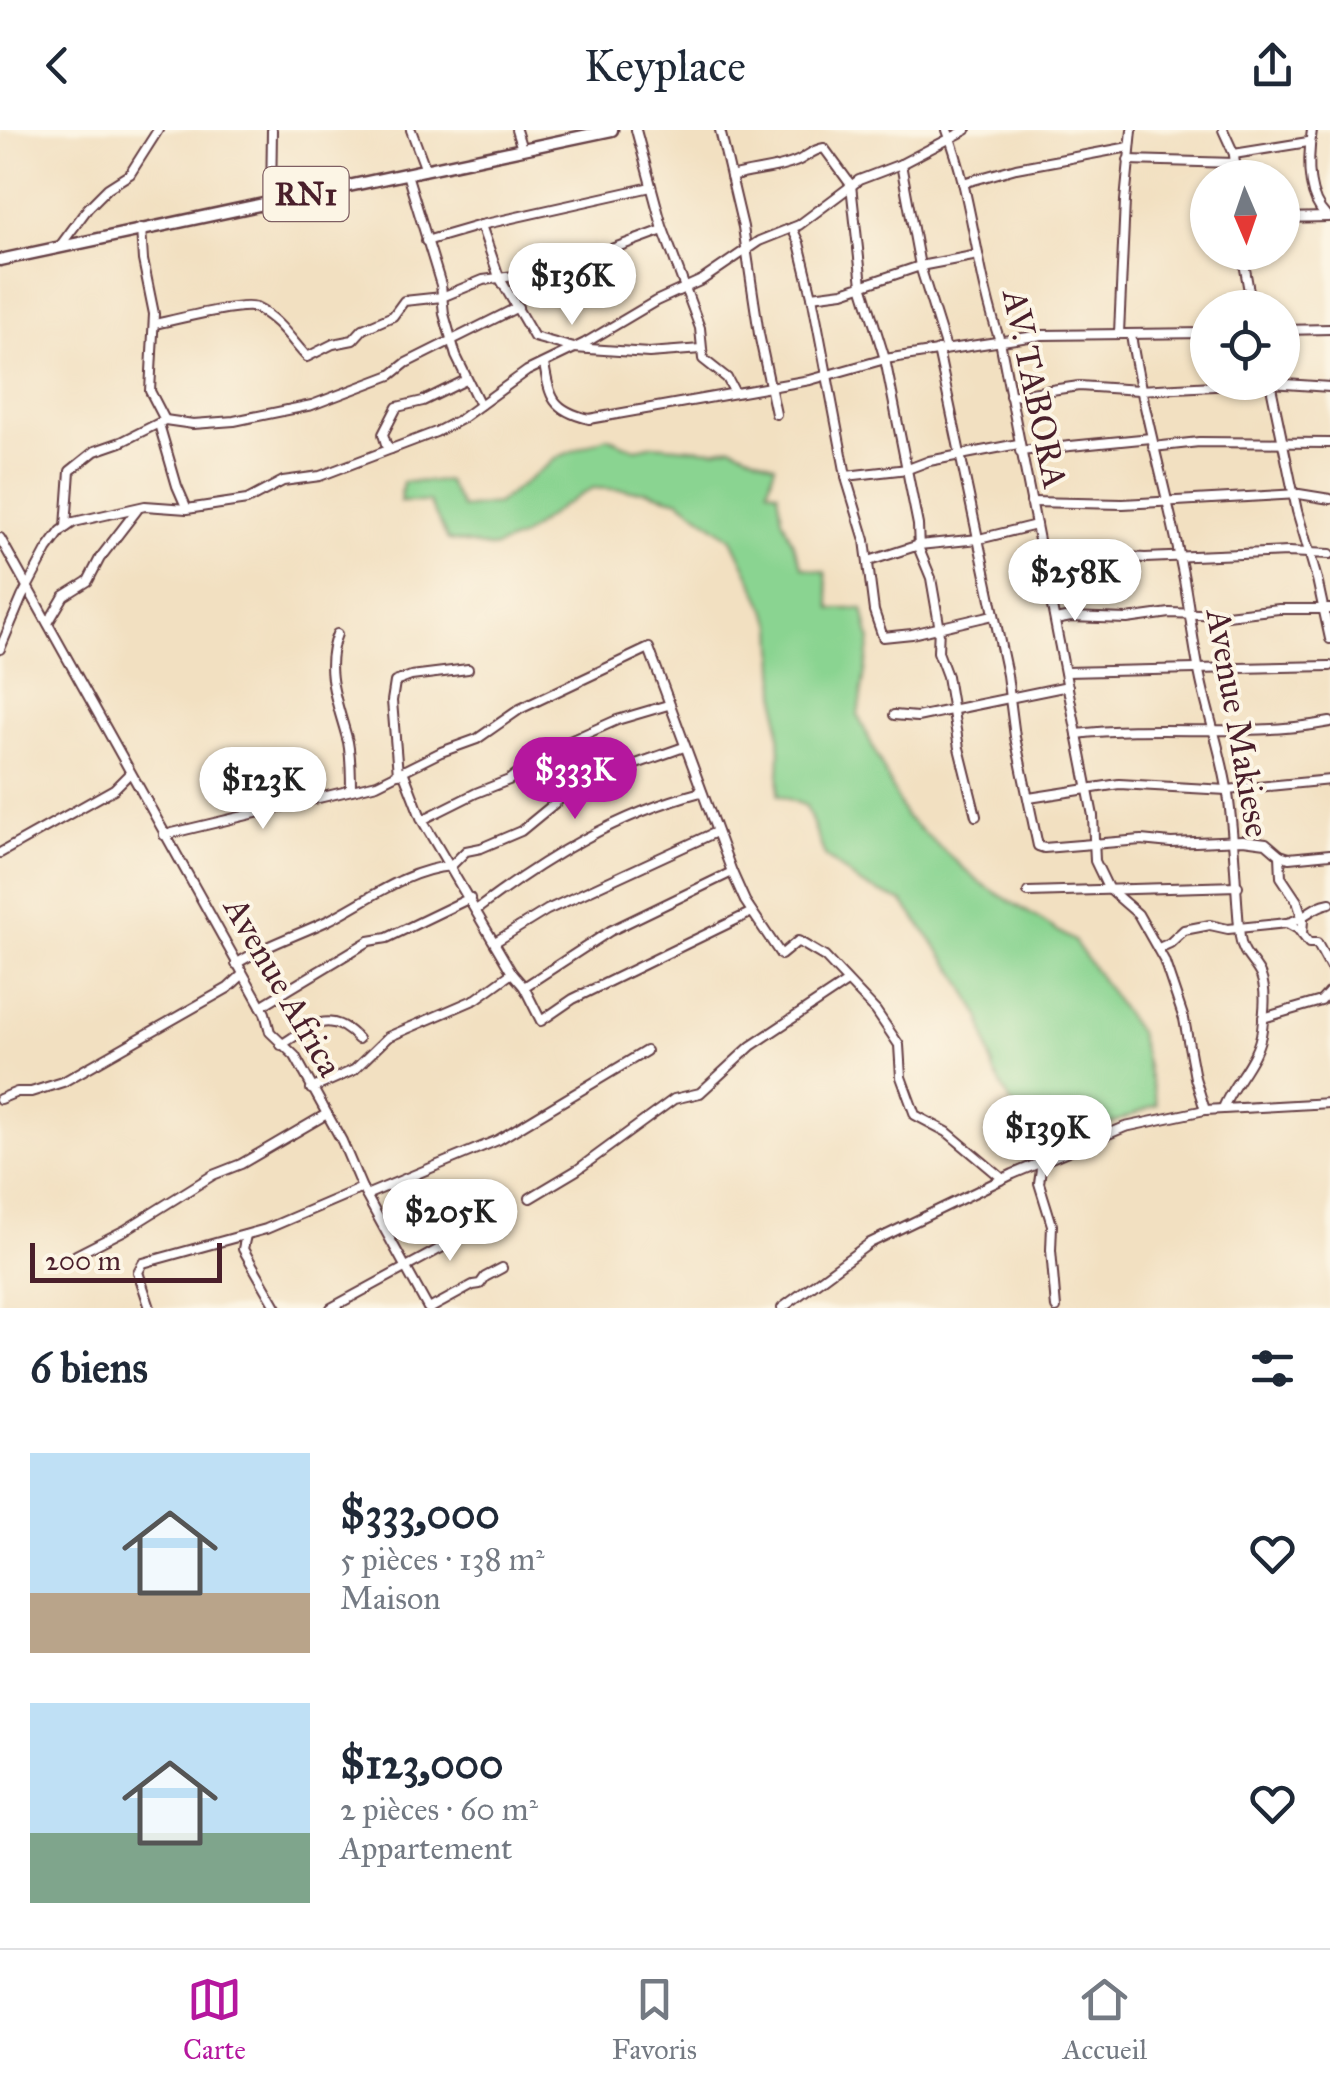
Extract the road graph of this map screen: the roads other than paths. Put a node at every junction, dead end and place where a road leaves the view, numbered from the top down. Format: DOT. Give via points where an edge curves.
graph roads {
  1 [pos="158,130"];
  2 [pos="272,130"];
  3 [pos="411,130"];
  4 [pos="516,130"];
  5 [pos="612,130"];
  6 [pos="636,130"];
  7 [pos="720,130"];
  8 [pos="966,130"];
  9 [pos="1132,130"];
  10 [pos="1223,130"];
  11 [pos="1312,130"];
  12 [pos="948,134"];
  13 [pos="1308,142"];
  14 [pos="1130,147"];
  15 [pos="522,149"];
  16 [pos="1234,158"];
  17 [pos="1128,160"];
  18 [pos="901,164"];
  19 [pos="426,170"];
  20 [pos="408,174"];
  21 [pos="731,177"];
  22 [pos="963,183"];
  23 [pos="852,185"];
  24 [pos="651,187"];
  25 [pos="271,201"];
  26 [pos="1328,217"];
  27 [pos="1300,218"];
  28 [pos="481,225"];
  29 [pos="141,228"];
  30 [pos="792,228"];
  31 [pos="663,230"];
  32 [pos="426,242"];
  33 [pos="60,246"];
  34 [pos="747,249"];
  35 [pos="978,256"];
  36 [pos="0,260"];
  37 [pos="920,266"];
  38 [pos="499,276"];
  39 [pos="862,285"];
  40 [pos="684,287"];
  41 [pos="442,296"];
  42 [pos="812,296"];
  43 [pos="518,307"];
  44 [pos="155,324"];
  45 [pos="1330,329"];
  46 [pos="1300,330"];
  47 [pos="1119,333"];
  48 [pos="1190,333"];
  49 [pos="1131,335"];
  50 [pos="1000,341"];
  51 [pos="452,342"];
  52 [pos="574,348"];
  53 [pos="701,349"];
  54 [pos="942,350"];
  55 [pos="885,359"];
  56 [pos="544,364"];
  57 [pos="828,376"];
  58 [pos="466,380"];
  59 [pos="1300,385"];
  60 [pos="770,386"];
  61 [pos="1190,387"];
  62 [pos="1330,387"];
  63 [pos="1139,390"];
  64 [pos="735,393"];
  65 [pos="1010,396"];
  66 [pos="1274,400"];
  67 [pos="480,405"];
  68 [pos="776,414"];
  69 [pos="162,422"];
  70 [pos="1152,443"];
  71 [pos="1283,443"];
  72 [pos="1330,443"];
  73 [pos="1019,448"];
  74 [pos="391,449"];
  75 [pos="960,456"];
  76 [pos="908,468"];
  77 [pos="846,476"];
  78 [pos="1294,495"];
  79 [pos="1330,498"];
  80 [pos="1166,500"];
  81 [pos="1031,502"];
  82 [pos="145,506"];
  83 [pos="187,509"];
  84 [pos="1036,525"];
  85 [pos="66,527"];
  86 [pos="0,538"];
  87 [pos="979,539"];
  88 [pos="919,544"];
  89 [pos="1309,553"];
  90 [pos="1330,554"];
  91 [pos="1180,558"];
  92 [pos="868,560"];
  93 [pos="1044,568"];
  94 [pos="28,586"];
  95 [pos="1327,610"];
  96 [pos="1189,612"];
  97 [pos="993,615"];
  98 [pos="1055,620"];
  99 [pos="48,623"];
  100 [pos="939,627"];
  101 [pos="337,634"];
  102 [pos="1330,639"];
  103 [pos="0,648"];
  104 [pos="1330,666"];
  105 [pos="1198,669"];
  106 [pos="468,670"];
  107 [pos="1065,672"];
  108 [pos="1068,686"];
  109 [pos="1010,698"];
  110 [pos="668,705"];
  111 [pos="953,710"];
  112 [pos="894,715"];
  113 [pos="1330,722"];
  114 [pos="1215,730"];
  115 [pos="1077,734"];
  116 [pos="684,747"];
  117 [pos="400,772"];
  118 [pos="129,774"];
  119 [pos="1330,780"];
  120 [pos="351,790"];
  121 [pos="1088,790"];
  122 [pos="1228,790"];
  123 [pos="701,792"];
  124 [pos="1029,798"];
  125 [pos="976,816"];
  126 [pos="422,820"];
  127 [pos="716,832"];
  128 [pos="164,836"];
  129 [pos="1234,840"];
  130 [pos="1095,845"];
  131 [pos="441,850"];
  132 [pos="466,850"];
  133 [pos="0,853"];
  134 [pos="1330,854"];
  135 [pos="1280,856"];
  136 [pos="451,866"];
  137 [pos="732,872"];
  138 [pos="1237,886"];
  139 [pos="1108,888"];
  140 [pos="1028,892"];
  141 [pos="470,898"];
  142 [pos="1330,904"];
  143 [pos="476,910"];
  144 [pos="752,912"];
  145 [pos="1303,920"];
  146 [pos="1287,923"];
  147 [pos="1240,926"];
  148 [pos="1302,934"];
  149 [pos="495,942"];
  150 [pos="1159,948"];
  151 [pos="236,964"];
  152 [pos="1330,967"];
  153 [pos="512,973"];
  154 [pos="242,975"];
  155 [pos="847,982"];
  156 [pos="524,987"];
  157 [pos="1330,991"];
  158 [pos="260,1006"];
  159 [pos="1263,1018"];
  160 [pos="358,1039"];
  161 [pos="281,1045"];
  162 [pos="646,1051"];
  163 [pos="311,1089"];
  164 [pos="0,1099"];
  165 [pos="1330,1103"];
  166 [pos="1223,1108"];
  167 [pos="1205,1110"];
  168 [pos="325,1114"];
  169 [pos="1042,1162"];
  170 [pos="1002,1179"];
  171 [pos="364,1192"];
  172 [pos="530,1198"];
  173 [pos="476,1229"];
  174 [pos="246,1235"];
  175 [pos="76,1255"];
  176 [pos="406,1267"];
  177 [pos="502,1268"];
  178 [pos="150,1308"];
  179 [pos="276,1308"];
  180 [pos="331,1308"];
  181 [pos="429,1308"];
  182 [pos="782,1308"];
  183 [pos="1056,1308"];
  1 -- 33 [label="street" via="130,174 88,208"];
  2 -- 25 [label="street"];
  3 -- 19 [label="street"];
  4 -- 15 [label="street"];
  5 -- 15 [label="highway, RN1"];
  6 -- 24 [label="street"];
  7 -- 21 [label="street"];
  8 -- 12 [label="street"];
  9 -- 14 [label="street"];
  10 -- 16 [label="street"];
  11 -- 13 [label="street"];
  12 -- 18 [label="street"];
  12 -- 22 [label="street, AV. TABORA"];
  13 -- 16 [label="street"];
  13 -- 26 [label="street" via="1310,178"];
  14 -- 17 [label="street"];
  14 -- 22 [label="street"];
  15 -- 19 [label="highway, RN1"];
  16 -- 17 [label="street"];
  17 -- 47 [label="street"];
  18 -- 23 [label="street"];
  18 -- 37 [label="street"];
  19 -- 20 [label="highway, RN1"];
  20 -- 25 [label="highway, RN1"];
  20 -- 32 [label="street"];
  21 -- 23 [label="street" via="824,148"];
  21 -- 34 [label="street"];
  22 -- 35 [label="street, AV. TABORA"];
  23 -- 30 [label="street"];
  23 -- 39 [label="street"];
  24 -- 28 [label="street"];
  24 -- 31 [label="street"];
  25 -- 29 [label="highway, RN1"];
  26 -- 27 [label="street"];
  28 -- 32 [label="street"];
  28 -- 38 [label="street"];
  29 -- 33 [label="highway, RN1"];
  29 -- 44 [label="street"];
  30 -- 34 [label="street"];
  30 -- 42 [label="street"];
  31 -- 38 [label="street" via="558,270"];
  31 -- 40 [label="street"];
  32 -- 41 [label="street"];
  33 -- 36 [label="highway, RN1"];
  34 -- 40 [label="street"];
  34 -- 60 [label="street"];
  35 -- 37 [label="street"];
  35 -- 50 [label="street, AV. TABORA"];
  37 -- 39 [label="street"];
  37 -- 54 [label="street"];
  38 -- 41 [label="street"];
  38 -- 43 [label="street"];
  39 -- 42 [label="street"];
  39 -- 55 [label="street"];
  40 -- 52 [label="street"];
  40 -- 53 [label="street"];
  41 -- 44 [label="street" via="404,301 353,340 307,357 292,335 254,307"];
  41 -- 51 [label="street"];
  42 -- 57 [label="street"];
  43 -- 51 [label="street"];
  43 -- 52 [label="street" via="534,337"];
  44 -- 69 [label="street" via="150,390"];
  45 -- 46 [label="street"];
  47 -- 49 [label="street"];
  47 -- 50 [label="street"];
  48 -- 49 [label="street"];
  49 -- 63 [label="street, Avenue Makiese"];
  50 -- 54 [label="street"];
  50 -- 65 [label="street, AV. TABORA"];
  51 -- 58 [label="street"];
  51 -- 69 [label="street" via="391,375 312,405 234,421"];
  52 -- 53 [label="street"];
  52 -- 56 [label="street"];
  53 -- 64 [label="street"];
  54 -- 55 [label="street"];
  54 -- 75 [label="street"];
  55 -- 57 [label="street"];
  55 -- 76 [label="street"];
  56 -- 64 [label="street" via="556,406 583,418"];
  56 -- 67 [label="street"];
  57 -- 60 [label="street"];
  57 -- 77 [label="street"];
  58 -- 67 [label="street"];
  58 -- 74 [label="street" via="397,406 383,434"];
  59 -- 62 [label="street"];
  60 -- 64 [label="street"];
  60 -- 68 [label="street"];
  61 -- 63 [label="street"];
  63 -- 65 [label="street" via="1080,386"];
  63 -- 70 [label="street, Avenue Makiese"];
  65 -- 73 [label="street, AV. TABORA"];
  66 -- 71 [label="street"];
  67 -- 74 [label="street" via="455,423"];
  69 -- 83 [label="street"];
  69 -- 85 [label="street" via="72,467"];
  70 -- 71 [label="street"];
  70 -- 73 [label="street"];
  70 -- 80 [label="street, Avenue Makiese"];
  71 -- 72 [label="street"];
  71 -- 78 [label="street"];
  73 -- 75 [label="street"];
  73 -- 81 [label="street, AV. TABORA"];
  74 -- 83 [label="street" via="311,478 283,481 248,500"];
  75 -- 76 [label="street"];
  75 -- 87 [label="street"];
  76 -- 77 [label="street"];
  76 -- 88 [label="street"];
  77 -- 92 [label="street"];
  78 -- 79 [label="street"];
  78 -- 80 [label="street"];
  78 -- 89 [label="street"];
  80 -- 81 [label="street"];
  80 -- 91 [label="street, Avenue Makiese"];
  81 -- 84 [label="street, AV. TABORA"];
  82 -- 83 [label="street"];
  82 -- 85 [label="street"];
  82 -- 99 [label="street" via="133,512 88,581 64,596"];
  84 -- 87 [label="street"];
  84 -- 93 [label="street, AV. TABORA"];
  85 -- 94 [label="street"];
  86 -- 94 [label="street, Avenue Africa"];
  87 -- 88 [label="street"];
  87 -- 97 [label="street"];
  88 -- 92 [label="street"];
  88 -- 100 [label="street"];
  89 -- 90 [label="street"];
  89 -- 91 [label="street"];
  89 -- 95 [label="street"];
  91 -- 93 [label="street" via="1110,556"];
  91 -- 96 [label="street, Avenue Makiese"];
  92 -- 100 [label="street" via="883,637"];
  93 -- 98 [label="street, AV. TABORA"];
  94 -- 99 [label="street, Avenue Africa"];
  94 -- 103 [label="street"];
  95 -- 96 [label="street"];
  95 -- 102 [label="street"];
  96 -- 98 [label="street"];
  96 -- 105 [label="street, Avenue Makiese"];
  97 -- 100 [label="street"];
  97 -- 109 [label="street"];
  98 -- 107 [label="street, AV. TABORA"];
  99 -- 118 [label="street, Avenue Africa"];
  100 -- 111 [label="street" via="938,652"];
  101 -- 120 [label="street" via="330,672 350,755"];
  104 -- 105 [label="street"];
  105 -- 107 [label="street"];
  105 -- 114 [label="street, Avenue Makiese"];
  106 -- 117 [label="street" via="395,682"];
  107 -- 108 [label="street, AV. TABORA"];
  108 -- 109 [label="street"];
  108 -- 115 [label="street, AV. TABORA"];
  109 -- 111 [label="street"];
  109 -- 124 [label="street"];
  110 -- 116 [label="street"];
  110 -- 117 [label="street" via="649,648"];
  110 -- 126 [label="street" via="570,740 510,780"];
  111 -- 112 [label="street"];
  111 -- 125 [label="street"];
  113 -- 114 [label="street"];
  114 -- 115 [label="street"];
  114 -- 122 [label="street, Avenue Makiese"];
  115 -- 121 [label="street, AV. TABORA"];
  116 -- 123 [label="street"];
  116 -- 132 [label="street" via="578,785 521,830"];
  117 -- 120 [label="street"];
  117 -- 126 [label="street"];
  118 -- 128 [label="street, Avenue Africa"];
  118 -- 133 [label="street"];
  119 -- 122 [label="street"];
  120 -- 128 [label="street"];
  121 -- 122 [label="street" via="1118,784"];
  121 -- 124 [label="street"];
  121 -- 130 [label="street, AV. TABORA"];
  122 -- 129 [label="street, Avenue Makiese"];
  123 -- 127 [label="street"];
  123 -- 143 [label="street" via="610,824"];
  124 -- 130 [label="street" via="1039,847"];
  126 -- 131 [label="street"];
  127 -- 137 [label="street"];
  127 -- 149 [label="street" via="547,910"];
  128 -- 151 [label="street, Avenue Africa"];
  129 -- 130 [label="street"];
  129 -- 135 [label="street" via="1259,841"];
  129 -- 138 [label="street, Avenue Makiese"];
  130 -- 139 [label="street, AV. TABORA"];
  131 -- 132 [label="street"];
  131 -- 136 [label="street"];
  132 -- 136 [label="street"];
  134 -- 135 [label="street"];
  135 -- 145 [label="street" via="1281,878"];
  136 -- 141 [label="street"];
  136 -- 151 [label="street" via="381,890"];
  137 -- 144 [label="street"];
  137 -- 156 [label="street" via="610,931"];
  138 -- 139 [label="street"];
  138 -- 147 [label="street, Avenue Makiese"];
  139 -- 140 [label="street"];
  139 -- 150 [label="street, AV. TABORA" via="1138,914"];
  141 -- 143 [label="street"];
  141 -- 158 [label="street" via="369,941"];
  142 -- 145 [label="street"];
  143 -- 149 [label="street"];
  144 -- 155 [label="street" via="780,955 798,941 825,957"];
  144 -- 156 [label="street" via="541,1020"];
  145 -- 146 [label="street"];
  145 -- 148 [label="street"];
  146 -- 147 [label="street"];
  146 -- 148 [label="street"];
  147 -- 150 [label="street" via="1189,928"];
  147 -- 159 [label="street, Avenue Makiese" via="1242,947 1264,990"];
  148 -- 152 [label="street" via="1317,943"];
  149 -- 153 [label="street"];
  150 -- 167 [label="street, AV. TABORA"];
  151 -- 154 [label="street, Avenue Africa"];
  153 -- 156 [label="street"];
  153 -- 163 [label="street" via="476,998 398,1032 354,1070"];
  154 -- 158 [label="street, Avenue Africa"];
  154 -- 164 [label="street" via="63,1082"];
  155 -- 170 [label="street" via="899,1046 901,1077 915,1115 947,1132"];
  155 -- 172 [label="street" via="751,1046 700,1093 674,1099"];
  157 -- 159 [label="street" via="1321,1001"];
  158 -- 161 [label="street, Avenue Africa"];
  159 -- 166 [label="street, Avenue Makiese" via="1257,1048"];
  160 -- 161 [label="street" via="331,1020"];
  161 -- 163 [label="street, Avenue Africa" via="295,1056"];
  162 -- 171 [label="street" via="498,1140"];
  163 -- 168 [label="street, Avenue Africa"];
  165 -- 166 [label="street"];
  166 -- 167 [label="street"];
  167 -- 169 [label="street" via="1124,1127"];
  168 -- 171 [label="street, Avenue Africa"];
  168 -- 175 [label="street"];
  169 -- 170 [label="street"];
  169 -- 183 [label="street"];
  170 -- 182 [label="street" via="870,1244"];
  171 -- 174 [label="street"];
  171 -- 176 [label="street, Avenue Africa"];
  173 -- 176 [label="street"];
  174 -- 178 [label="street" via="140,1265"];
  174 -- 179 [label="street" via="243,1248"];
  176 -- 180 [label="street"];
  176 -- 181 [label="street, Avenue Africa"];
  177 -- 181 [label="street"];
}
